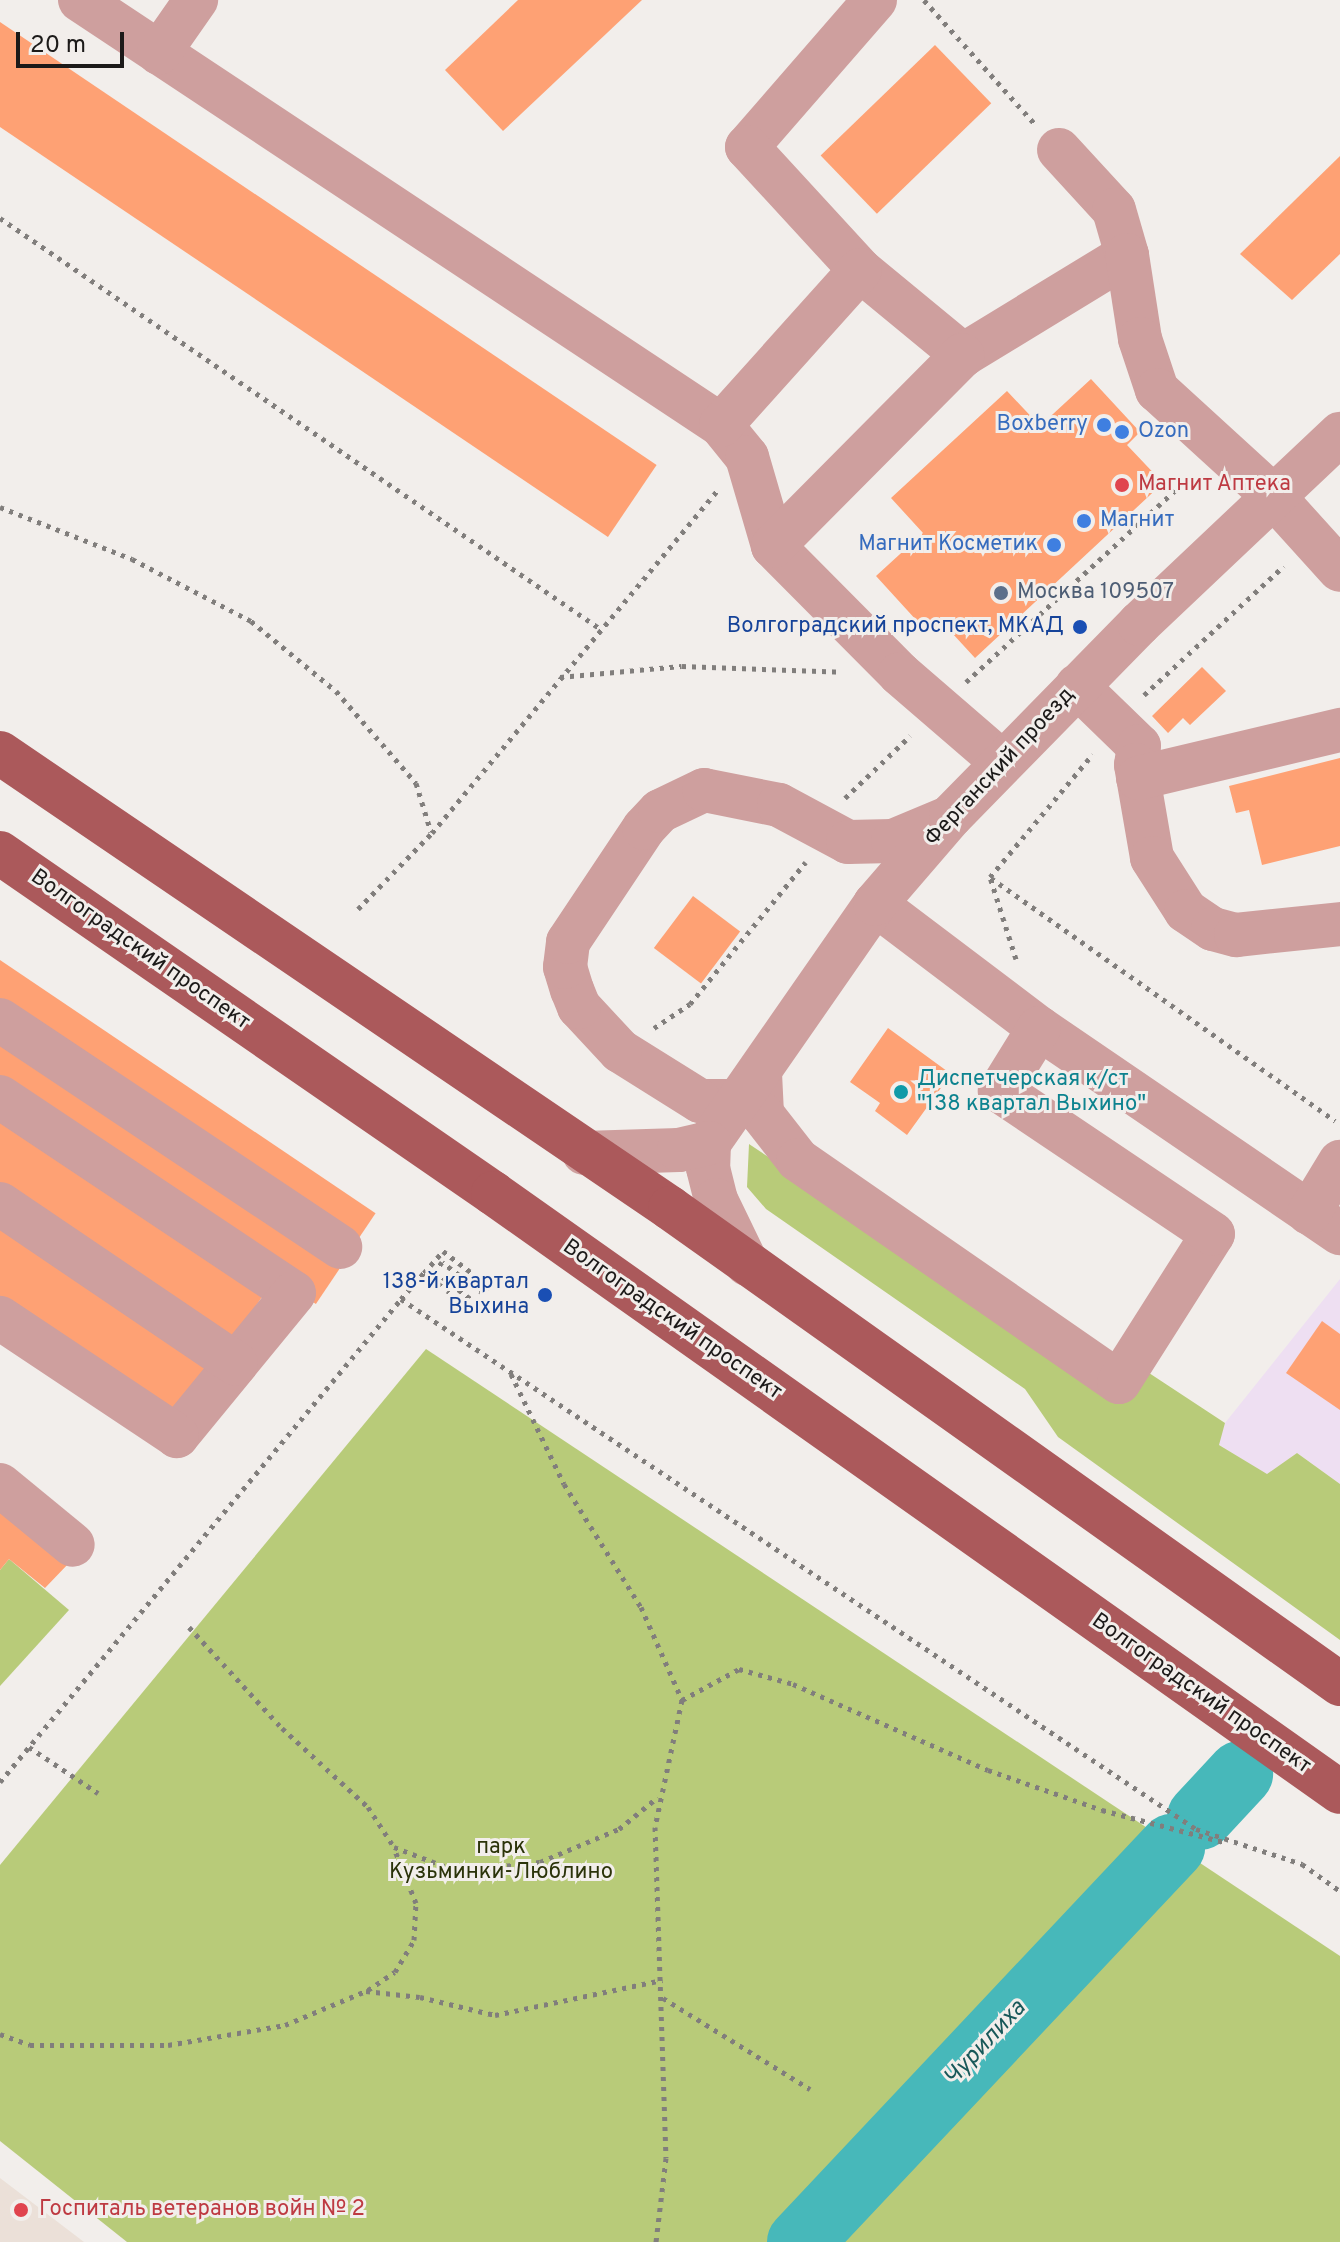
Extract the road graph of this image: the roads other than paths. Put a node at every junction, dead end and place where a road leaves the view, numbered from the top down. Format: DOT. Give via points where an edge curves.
graph roads {
  1 [pos="80,0"];
  2 [pos="196,0"];
  3 [pos="875,0"];
  4 [pos="159,53"];
  5 [pos="1059,150"];
  6 [pos="1127,255"];
  7 [pos="860,270"];
  8 [pos="963,355"];
  9 [pos="1340,434"];
  10 [pos="734,441"];
  11 [pos="1274,497"];
  12 [pos="773,546"];
  13 [pos="1340,570"];
  14 [pos="1077,686"];
  15 [pos="1340,730"];
  16 [pos="0,753"];
  17 [pos="1002,762"];
  18 [pos="1138,778"];
  19 [pos="951,816"];
  20 [pos="0,853"];
  21 [pos="875,904"];
  22 [pos="1340,924"];
  23 [pos="0,1020"];
  24 [pos="1039,1028"];
  25 [pos="748,1087"];
  26 [pos="0,1097"];
  27 [pos="709,1143"];
  28 [pos="584,1153"];
  29 [pos="1340,1162"];
  30 [pos="0,1204"];
  31 [pos="1325,1223"];
  32 [pos="340,1247"];
  33 [pos="747,1264"];
  34 [pos="0,1318"];
  35 [pos="236,1364"];
  36 [pos="0,1485"];
  37 [pos="73,1545"];
  38 [pos="1340,1684"];
  39 [pos="1340,1792"];
  1 -- 4 [label="street"];
  2 -- 4 [label="street"];
  3 -- 7 [label="street" via="747,147"];
  4 -- 10 [label="street"];
  5 -- 6 [label="street" via="1114,210"];
  6 -- 8 [label="street"];
  6 -- 11 [label="street" via="1140,339 1157,390"];
  7 -- 8 [label="street"];
  7 -- 10 [label="street"];
  8 -- 12 [label="street"];
  9 -- 11 [label="street, Ферганский проезд"];
  10 -- 12 [label="street"];
  11 -- 13 [label="street"];
  11 -- 14 [label="street, Ферганский проезд"];
  12 -- 17 [label="street" via="900,674"];
  14 -- 17 [label="street, Ферганский проезд"];
  14 -- 18 [label="street" via="1139,746"];
  15 -- 18 [label="street"];
  16 -- 28 [label="main road"];
  17 -- 19 [label="street, Ферганский проезд"];
  18 -- 22 [label="street" via="1152,858 1186,911 1213,929 1236,935"];
  19 -- 21 [label="street, Ферганский проезд"];
  19 -- 25 [label="street" via="893,841 848,842 779,805 704,790 660,811 644,828 568,942 565,967 572,990 579,1007 620,1051 700,1101"];
  20 -- 39 [label="main road, Волгоградский проспект" via="493,1193"];
  21 -- 24 [label="street"];
  21 -- 25 [label="street, Ферганский проезд"];
  23 -- 32 [label="street"];
  24 -- 25 [label="street" via="1000,1091 1213,1234 1119,1382 798,1160"];
  24 -- 31 [label="street"];
  25 -- 27 [label="street, Ферганский проезд"];
  26 -- 35 [label="street" via="294,1293"];
  27 -- 28 [label="street" via="679,1150"];
  27 -- 33 [label="street" via="708,1168 716,1200"];
  28 -- 33 [label="main road"];
  29 -- 31 [label="street"];
  30 -- 35 [label="street"];
  33 -- 38 [label="main road"];
  34 -- 35 [label="street" via="177,1436"];
  36 -- 37 [label="street"];
}
